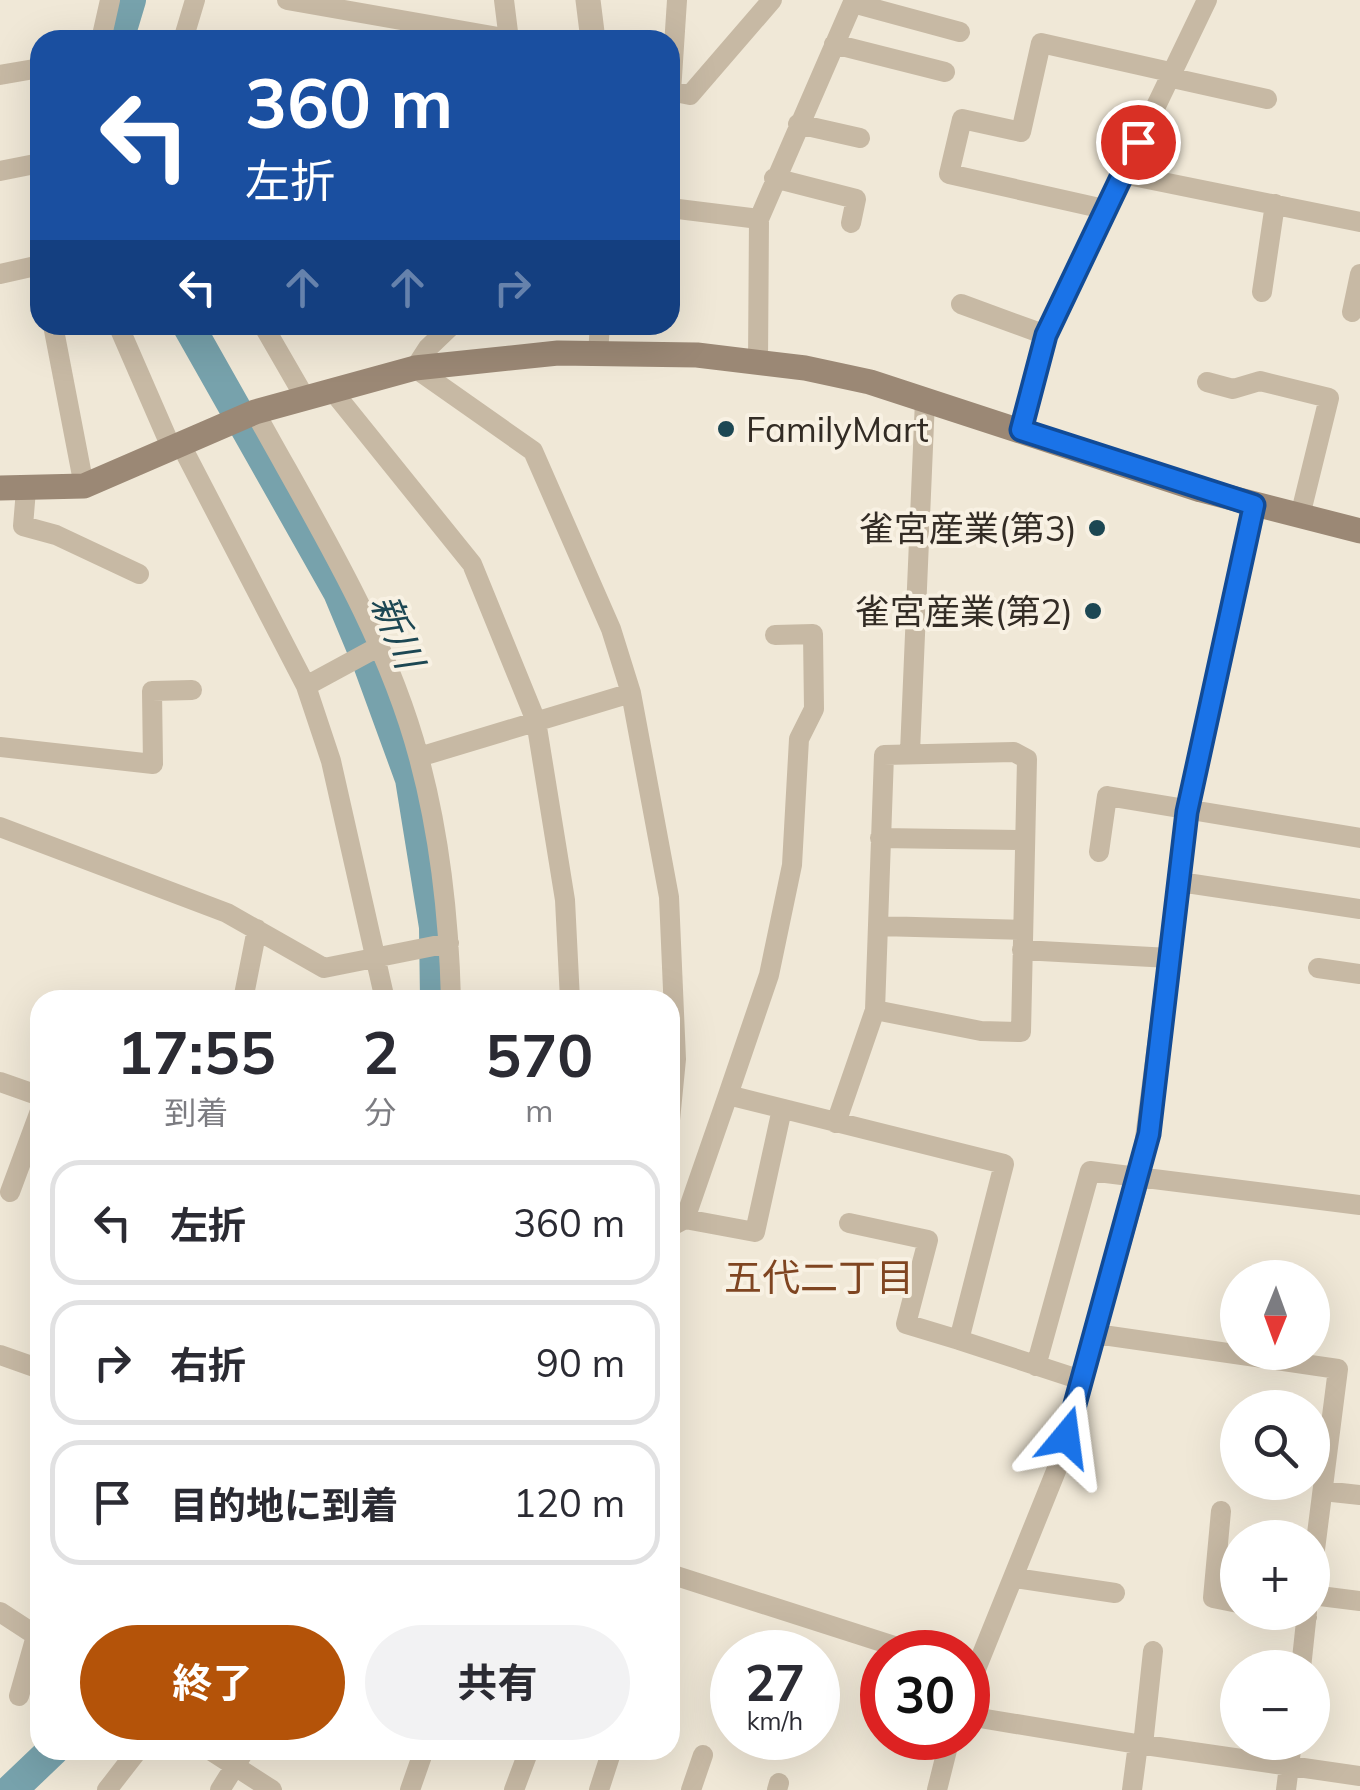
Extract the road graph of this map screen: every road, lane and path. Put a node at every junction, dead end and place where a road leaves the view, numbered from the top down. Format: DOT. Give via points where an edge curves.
graph roads {
  1 [pos="110,0"];
  2 [pos="195,0"];
  3 [pos="287,0"];
  4 [pos="504,0"];
  5 [pos="588,0"];
  6 [pos="677,0"];
  7 [pos="772,0"];
  8 [pos="1207,0"];
  9 [pos="854,2"];
  10 [pos="103,30"];
  11 [pos="186,30"];
  12 [pos="458,30"];
  13 [pos="508,30"];
  14 [pos="592,30"];
  15 [pos="675,30"];
  16 [pos="960,32"];
  17 [pos="834,44"];
  18 [pos="30,70"];
  19 [pos="945,72"];
  20 [pos="0,75"];
  21 [pos="1169,75"];
  22 [pos="680,93"];
  23 [pos="1268,99"];
  24 [pos="798,124"];
  25 [pos="860,138"];
  26 [pos="30,165"];
  27 [pos="0,171"];
  28 [pos="1123,174"];
  29 [pos="774,178"];
  30 [pos="1276,204"];
  31 [pos="680,209"];
  32 [pos="1104,209"];
  33 [pos="759,219"];
  34 [pos="1360,222"];
  35 [pos="851,223"];
  36 [pos="30,267"];
  37 [pos="0,274"];
  38 [pos="1360,274"];
  39 [pos="1262,292"];
  40 [pos="961,304"];
  41 [pos="1352,312"];
  42 [pos="55,335"];
  43 [pos="123,335"];
  44 [pos="269,335"];
  45 [pos="442,335"];
  46 [pos="599,335"];
  47 [pos="1046,335"];
  48 [pos="598,352"];
  49 [pos="758,362"];
  50 [pos="415,368"];
  51 [pos="1207,382"];
  52 [pos="331,389"];
  53 [pos="304,396"];
  54 [pos="926,400"];
  55 [pos="246,417"];
  56 [pos="1021,430"];
  57 [pos="176,445"];
  58 [pos="84,486"];
  59 [pos="13,489"];
  60 [pos="1254,505"];
  61 [pos="1300,516"];
  62 [pos="1360,531"];
  63 [pos="139,574"];
  64 [pos="775,635"];
  65 [pos="369,652"];
  66 [pos="306,686"];
  67 [pos="192,690"];
  68 [pos="631,693"];
  69 [pos="536,722"];
  70 [pos="0,747"];
  71 [pos="910,752"];
  72 [pos="418,756"];
  73 [pos="1187,812"];
  74 [pos="0,827"];
  75 [pos="880,838"];
  76 [pos="1360,838"];
  77 [pos="1024,840"];
  78 [pos="1098,852"];
  79 [pos="1180,882"];
  80 [pos="1360,909"];
  81 [pos="878,926"];
  82 [pos="257,929"];
  83 [pos="1022,940"];
  84 [pos="438,945"];
  85 [pos="378,958"];
  86 [pos="1170,958"];
  87 [pos="1318,968"];
  88 [pos="1360,974"];
  89 [pos="245,990"];
  90 [pos="383,990"];
  91 [pos="449,990"];
  92 [pos="570,990"];
  93 [pos="673,990"];
  94 [pos="876,1010"];
  95 [pos="0,1082"];
  96 [pos="30,1092"];
  97 [pos="728,1095"];
  98 [pos="782,1109"];
  99 [pos="836,1123"];
  100 [pos="30,1138"];
  101 [pos="1140,1178"];
  102 [pos="10,1192"];
  103 [pos="1360,1205"];
  104 [pos="680,1218"];
  105 [pos="680,1223"];
  106 [pos="849,1223"];
  107 [pos="1096,1334"];
  108 [pos="959,1340"];
  109 [pos="0,1355"];
  110 [pos="30,1366"];
  111 [pos="1036,1366"];
  112 [pos="1081,1380"];
  113 [pos="1330,1439"];
  114 [pos="1330,1492"];
  115 [pos="1360,1496"];
  116 [pos="1221,1511"];
  117 [pos="1220,1520"];
  118 [pos="1220,1522"];
  119 [pos="680,1577"];
  120 [pos="1015,1578"];
  121 [pos="1115,1593"];
  122 [pos="1330,1598"];
  123 [pos="1220,1599"];
  124 [pos="1360,1601"];
  125 [pos="0,1612"];
  126 [pos="30,1632"];
  127 [pos="990,1633"];
  128 [pos="860,1635"];
  129 [pos="1153,1650"];
  130 [pos="30,1662"];
  131 [pos="19,1696"];
  132 [pos="990,1720"];
  133 [pos="1143,1744"];
  134 [pos="703,1755"];
  135 [pos="130,1760"];
  136 [pos="239,1760"];
  137 [pos="242,1760"];
  138 [pos="420,1760"];
  139 [pos="525,1760"];
  140 [pos="609,1760"];
  141 [pos="944,1760"];
  142 [pos="1290,1760"];
  143 [pos="1289,1766"];
  144 [pos="1360,1776"];
  145 [pos="107,1790"];
  146 [pos="220,1790"];
  147 [pos="272,1790"];
  148 [pos="410,1790"];
  149 [pos="514,1790"];
  150 [pos="599,1790"];
  151 [pos="691,1790"];
  152 [pos="937,1790"];
  153 [pos="1132,1790"];
  154 [pos="1286,1790"];
  1 -- 10 [label="street"];
  2 -- 11 [label="street"];
  3 -- 12 [label="street"];
  4 -- 13 [label="street"];
  5 -- 14 [label="street"];
  6 -- 15 [label="street"];
  7 -- 22 [label="street" via="690,95"];
  8 -- 21 [label="street"];
  9 -- 16 [label="street"];
  9 -- 17 [label="street"];
  17 -- 19 [label="street"];
  17 -- 24 [label="street"];
  18 -- 20 [label="street"];
  21 -- 23 [label="street"];
  21 -- 28 [label="street"];
  21 -- 32 [label="street" via="1041,43 1021,132 962,119 950,174"];
  24 -- 25 [label="street"];
  24 -- 29 [label="street"];
  26 -- 27 [label="street"];
  28 -- 30 [label="street"];
  28 -- 32 [label="street"];
  29 -- 33 [label="street"];
  29 -- 35 [label="street" via="856,199"];
  30 -- 34 [label="street"];
  30 -- 39 [label="street"];
  31 -- 33 [label="street"];
  32 -- 47 [label="street"];
  33 -- 49 [label="street"];
  36 -- 37 [label="street"];
  38 -- 41 [label="street"];
  40 -- 47 [label="street"];
  42 -- 58 [label="street"];
  43 -- 57 [label="street"];
  44 -- 53 [label="street"];
  45 -- 50 [label="street"];
  46 -- 48 [label="street"];
  47 -- 56 [label="street"];
  48 -- 49 [label="main road"];
  48 -- 50 [label="main road"];
  49 -- 54 [label="main road" via="870,382"];
  50 -- 52 [label="main road"];
  50 -- 68 [label="street" via="533,451 611,630"];
  51 -- 61 [label="street" via="1233,389 1260,381 1329,398"];
  52 -- 53 [label="main road"];
  52 -- 69 [label="street" via="472,564"];
  53 -- 55 [label="main road"];
  54 -- 56 [label="main road"];
  54 -- 71 [label="street"];
  55 -- 57 [label="main road"];
  55 -- 65 [label="street" via="351,586"];
  56 -- 60 [label="main road"];
  57 -- 58 [label="main road"];
  57 -- 66 [label="street"];
  58 -- 59 [label="main road"];
  59 -- 63 [label="street" via="24,526"];
  60 -- 61 [label="main road"];
  60 -- 73 [label="street"];
  61 -- 62 [label="main road"];
  64 -- 97 [label="street" via="813,634 814,709 800,739 792,866 769,976"];
  65 -- 66 [label="street"];
  65 -- 72 [label="street"];
  66 -- 85 [label="street"];
  67 -- 70 [label="street" via="152,691 153,764"];
  68 -- 69 [label="street"];
  68 -- 93 [label="street" via="669,897"];
  69 -- 72 [label="street"];
  69 -- 92 [label="street" via="565,900"];
  71 -- 75 [label="street" via="884,754"];
  71 -- 77 [label="street" via="1014,752 1027,758"];
  72 -- 84 [label="street"];
  73 -- 76 [label="street"];
  73 -- 78 [label="street" via="1107,796"];
  73 -- 79 [label="street"];
  74 -- 82 [label="street" via="160,884"];
  75 -- 77 [label="street"];
  75 -- 81 [label="street"];
  77 -- 83 [label="street"];
  79 -- 80 [label="street"];
  79 -- 86 [label="street"];
  81 -- 83 [label="street"];
  81 -- 94 [label="street"];
  82 -- 85 [label="street" via="324,968"];
  82 -- 89 [label="street"];
  83 -- 86 [label="street"];
  83 -- 94 [label="street" via="1022,1032 981,1031"];
  84 -- 85 [label="street"];
  84 -- 91 [label="street"];
  85 -- 90 [label="street"];
  86 -- 101 [label="street"];
  87 -- 88 [label="street"];
  94 -- 99 [label="street"];
  95 -- 96 [label="street"];
  97 -- 98 [label="street"];
  97 -- 104 [label="street"];
  98 -- 99 [label="street"];
  98 -- 105 [label="street" via="755,1232"];
  99 -- 108 [label="street" via="1004,1164"];
  100 -- 102 [label="street"];
  101 -- 103 [label="street"];
  101 -- 107 [label="street"];
  101 -- 111 [label="street" via="1090,1172"];
  106 -- 108 [label="street" via="928,1240 906,1324"];
  107 -- 112 [label="street"];
  107 -- 113 [label="street" via="1338,1369"];
  108 -- 111 [label="street"];
  109 -- 110 [label="street"];
  111 -- 112 [label="street"];
  112 -- 120 [label="street" via="1058,1466"];
  114 -- 115 [label="street"];
  116 -- 117 [label="street"];
  118 -- 123 [label="street" via="1213,1598"];
  119 -- 128 [label="street"];
  120 -- 121 [label="street"];
  120 -- 127 [label="street"];
  122 -- 124 [label="street"];
  125 -- 126 [label="street"];
  129 -- 133 [label="street"];
  130 -- 131 [label="street"];
  132 -- 133 [label="street"];
  133 -- 143 [label="street"];
  133 -- 153 [label="street"];
  134 -- 151 [label="street"];
  135 -- 145 [label="street"];
  136 -- 146 [label="street"];
  137 -- 147 [label="street"];
  138 -- 148 [label="street"];
  139 -- 149 [label="street"];
  140 -- 150 [label="street"];
  141 -- 152 [label="street"];
  142 -- 143 [label="street"];
  143 -- 144 [label="street"];
  143 -- 154 [label="street"];
}
